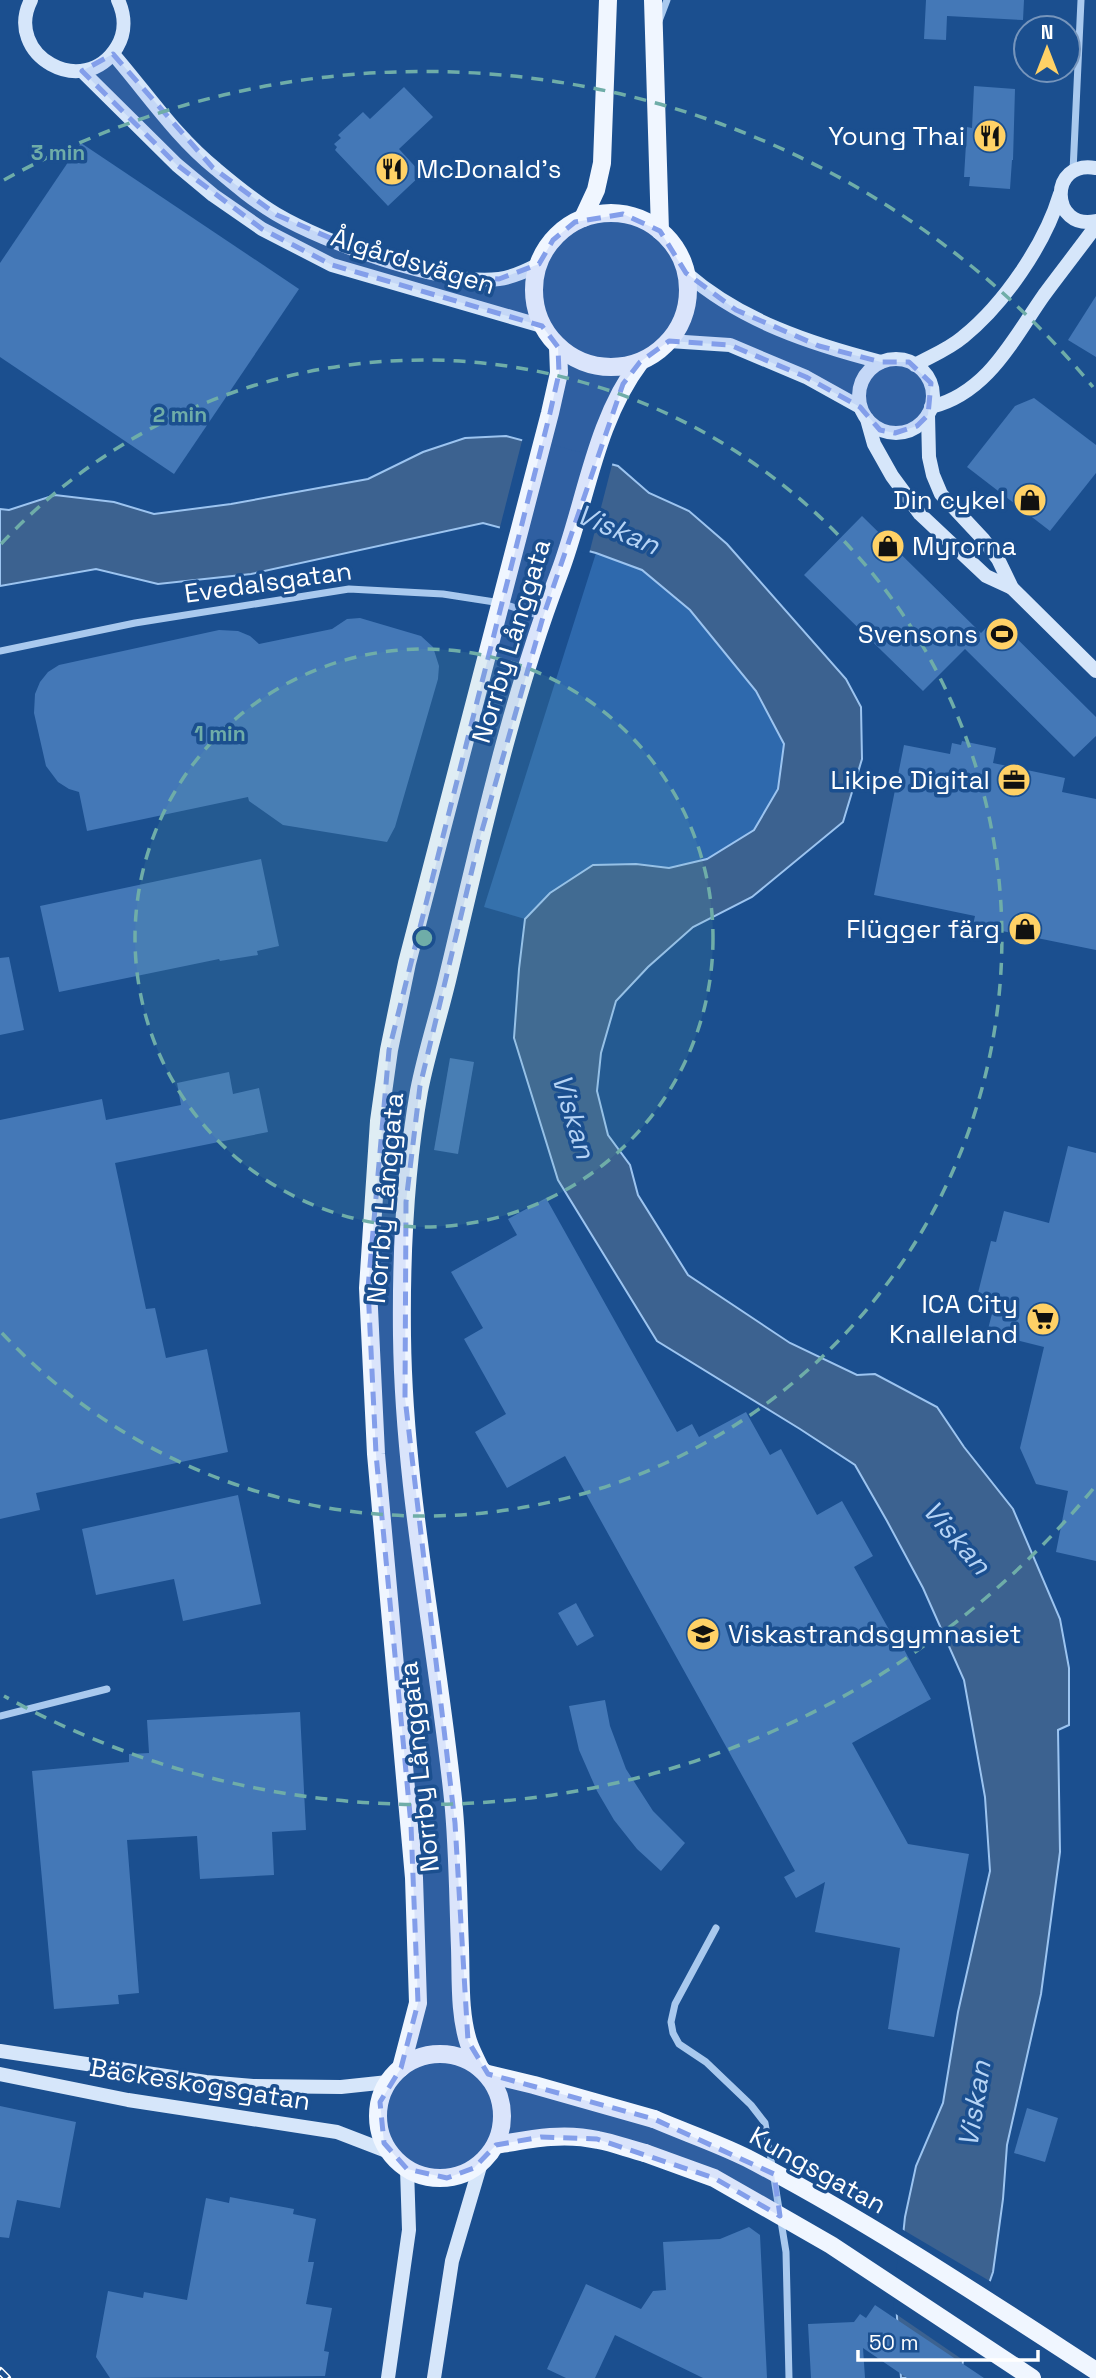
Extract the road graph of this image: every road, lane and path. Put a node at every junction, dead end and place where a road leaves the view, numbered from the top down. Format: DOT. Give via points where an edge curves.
graph roads {
  1 [pos="31,0"];
  2 [pos="118,0"];
  3 [pos="608,0"];
  4 [pos="653,0"];
  5 [pos="667,0"];
  6 [pos="1081,0"];
  7 [pos="655,32"];
  8 [pos="113,54"];
  9 [pos="82,71"];
  10 [pos="1096,168"];
  11 [pos="1073,171"];
  12 [pos="1060,194"];
  13 [pos="583,218"];
  14 [pos="1096,223"];
  15 [pos="660,231"];
  16 [pos="539,264"];
  17 [pos="686,273"];
  18 [pos="542,326"];
  19 [pos="669,341"];
  20 [pos="558,347"];
  21 [pos="640,362"];
  22 [pos="881,362"];
  23 [pos="915,365"];
  24 [pos="930,411"];
  25 [pos="864,413"];
  26 [pos="1012,588"];
  27 [pos="501,603"];
  28 [pos="543,617"];
  29 [pos="0,651"];
  30 [pos="1096,671"];
  31 [pos="107,1689"];
  32 [pos="0,1716"];
  33 [pos="716,1928"];
  34 [pos="0,2050"];
  35 [pos="401,2068"];
  36 [pos="484,2071"];
  37 [pos="0,2074"];
  38 [pos="388,2082"];
  39 [pos="496,2145"];
  40 [pos="389,2152"];
  41 [pos="481,2164"];
  42 [pos="407,2169"];
  43 [pos="1096,2371"];
  44 [pos="388,2378"];
  45 [pos="434,2378"];
  46 [pos="789,2378"];
  47 [pos="1032,2378"];
  1 -- 9 [label="street" via="25,24 37,54 65,71"];
  2 -- 8 [label="street" via="124,25"];
  3 -- 13 [label="main road" via="602,163"];
  4 -- 7 [label="main road"];
  5 -- 7 [label="street"];
  6 -- 11 [label="street"];
  7 -- 15 [label="main road"];
  8 -- 9 [label="street" via="99,66"];
  8 -- 16 [label="street, Ålgårdsvägen" via="213,167 289,221 371,254 444,275 499,279"];
  9 -- 18 [label="street, Ålgårdsvägen" via="177,165 262,229 332,265"];
  10 -- 11 [label="street"];
  11 -- 12 [label="street"];
  12 -- 14 [label="street" via="1073,218"];
  12 -- 23 [label="street" via="1054,214 1019,275 986,316 962,339"];
  13 -- 15 [label="main road" via="623,214"];
  13 -- 16 [label="main road" via="553,240"];
  14 -- 24 [label="street" via="1002,358 951,402"];
  15 -- 17 [label="main road" via="673,245"];
  16 -- 18 [label="main road" via="534,291"];
  17 -- 19 [label="main road" via="686,309"];
  17 -- 22 [label="street" via="736,310 819,346"];
  18 -- 20 [label="main road"];
  19 -- 21 [label="main road"];
  19 -- 25 [label="street" via="730,345 806,377"];
  20 -- 21 [label="main road" via="597,366"];
  20 -- 27 [label="main road, Norrby Långgata" via="559,373"];
  21 -- 28 [label="main road, Norrby Långgata" via="623,384 605,425"];
  22 -- 23 [label="street" via="902,359"];
  22 -- 25 [label="street" via="862,380 859,398"];
  23 -- 24 [label="street" via="931,383"];
  24 -- 25 [label="street" via="918,426 895,433 880,429"];
  24 -- 26 [label="street" via="929,457 941,494 998,559"];
  25 -- 26 [label="street" via="874,444 920,514 986,576"];
  26 -- 30 [label="street"];
  27 -- 28 [label="street, Evedalsgatan"];
  27 -- 29 [label="street, Evedalsgatan" via="443,594 348,589 135,623"];
  27 -- 35 [label="main road, Norrby Långgata" via="407,963 389,1050 374,1174 368,1288 371,1376 414,1878 418,2003"];
  28 -- 36 [label="main road, Norrby Långgata" via="479,841 432,1032 413,1128 406,1202 402,1318 411,1483 455,1823 462,2003 468,2041"];
  31 -- 32 [label="street"];
  33 -- 46 [label="street" via="675,2004 671,2022 679,2044 706,2062 765,2123 786,2252"];
  34 -- 38 [label="street, Bäckeskogsgatan" via="253,2086 341,2087"];
  35 -- 36 [label="main road" via="414,2059 443,2054 461,2057"];
  35 -- 38 [label="main road"];
  36 -- 39 [label="main road" via="499,2094 503,2114"];
  36 -- 43 [label="main road, Kungsgatan, bridge" via="653,2119 744,2157 945,2273"];
  37 -- 40 [label="street, Bäckeskogsgatan" via="337,2132"];
  38 -- 40 [label="main road" via="378,2122"];
  39 -- 41 [label="main road"];
  39 -- 47 [label="main road, bridge" via="541,2137 597,2139 714,2178 831,2245"];
  40 -- 42 [label="main road"];
  41 -- 42 [label="main road" via="447,2178 426,2177"];
  41 -- 45 [label="street" via="453,2261"];
  42 -- 44 [label="street" via="409,2230"];
}
